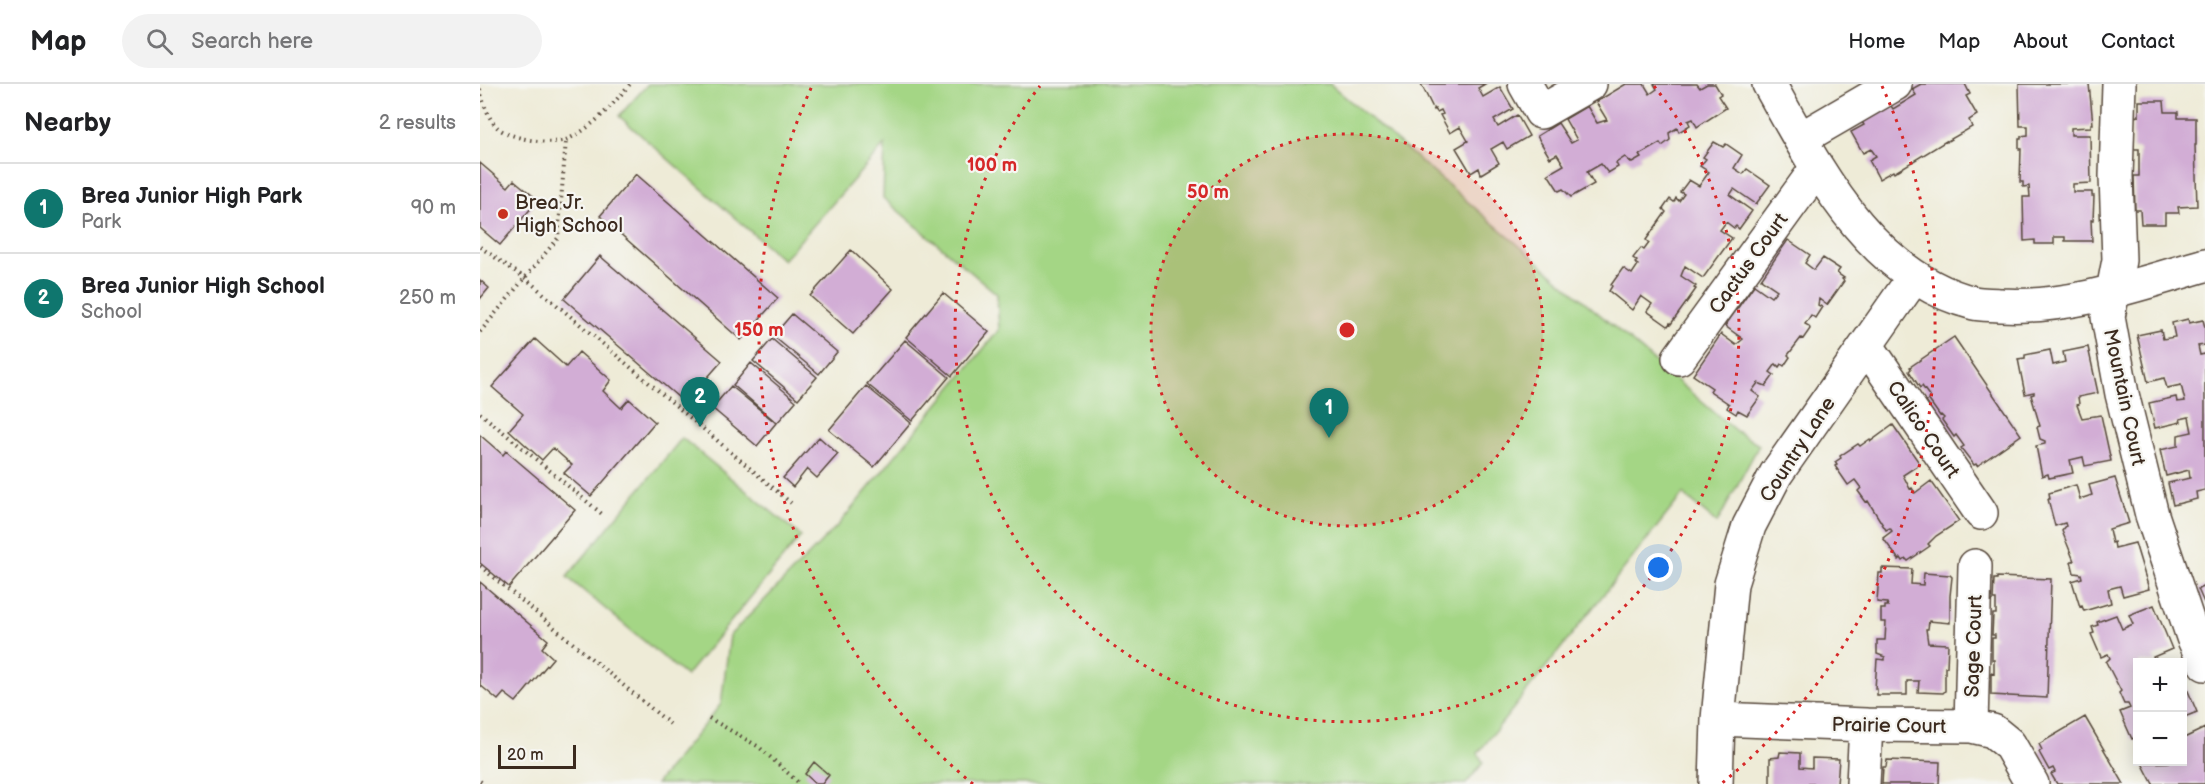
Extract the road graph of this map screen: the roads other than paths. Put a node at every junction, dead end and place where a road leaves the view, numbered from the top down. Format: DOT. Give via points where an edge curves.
graph roads {
  1 [pos="1525,84"];
  2 [pos="1590,84"];
  3 [pos="1769,84"];
  4 [pos="1895,84"];
  5 [pos="2119,84"];
  6 [pos="1800,139"];
  7 [pos="1817,168"];
  8 [pos="2205,265"];
  9 [pos="1914,277"];
  10 [pos="2112,292"];
  11 [pos="1866,346"];
  12 [pos="1679,358"];
  13 [pos="1981,513"];
  14 [pos="1975,566"];
  15 [pos="2205,664"];
  16 [pos="1718,719"];
  17 [pos="1866,725"];
  18 [pos="1971,726"];
  19 [pos="1716,784"];
  20 [pos="1863,784"];
  21 [pos="2032,784"];
  1 -- 2 [label="street" via="1541,112"];
  3 -- 6 [label="street"];
  4 -- 6 [label="street"];
  5 -- 10 [label="street, Mountain Court" via="2119,260"];
  6 -- 7 [label="street"];
  7 -- 9 [label="street" via="1859,227"];
  7 -- 12 [label="street, Cactus Court"];
  8 -- 10 [label="street"];
  9 -- 10 [label="street" via="1975,303 2019,306"];
  9 -- 11 [label="street, Country Lane"];
  10 -- 15 [label="street, Mountain Court" via="2108,317 2122,394 2147,493"];
  11 -- 13 [label="street, Calico Court"];
  11 -- 16 [label="street, Country Lane" via="1776,474 1749,526 1731,584"];
  14 -- 18 [label="street, Sage Court"];
  16 -- 17 [label="street, Prairie Court"];
  16 -- 19 [label="street, Country Lane"];
  17 -- 18 [label="street, Prairie Court"];
  17 -- 20 [label="street"];
  18 -- 21 [label="street, Prairie Court" via="1993,731 2009,744"];
}
